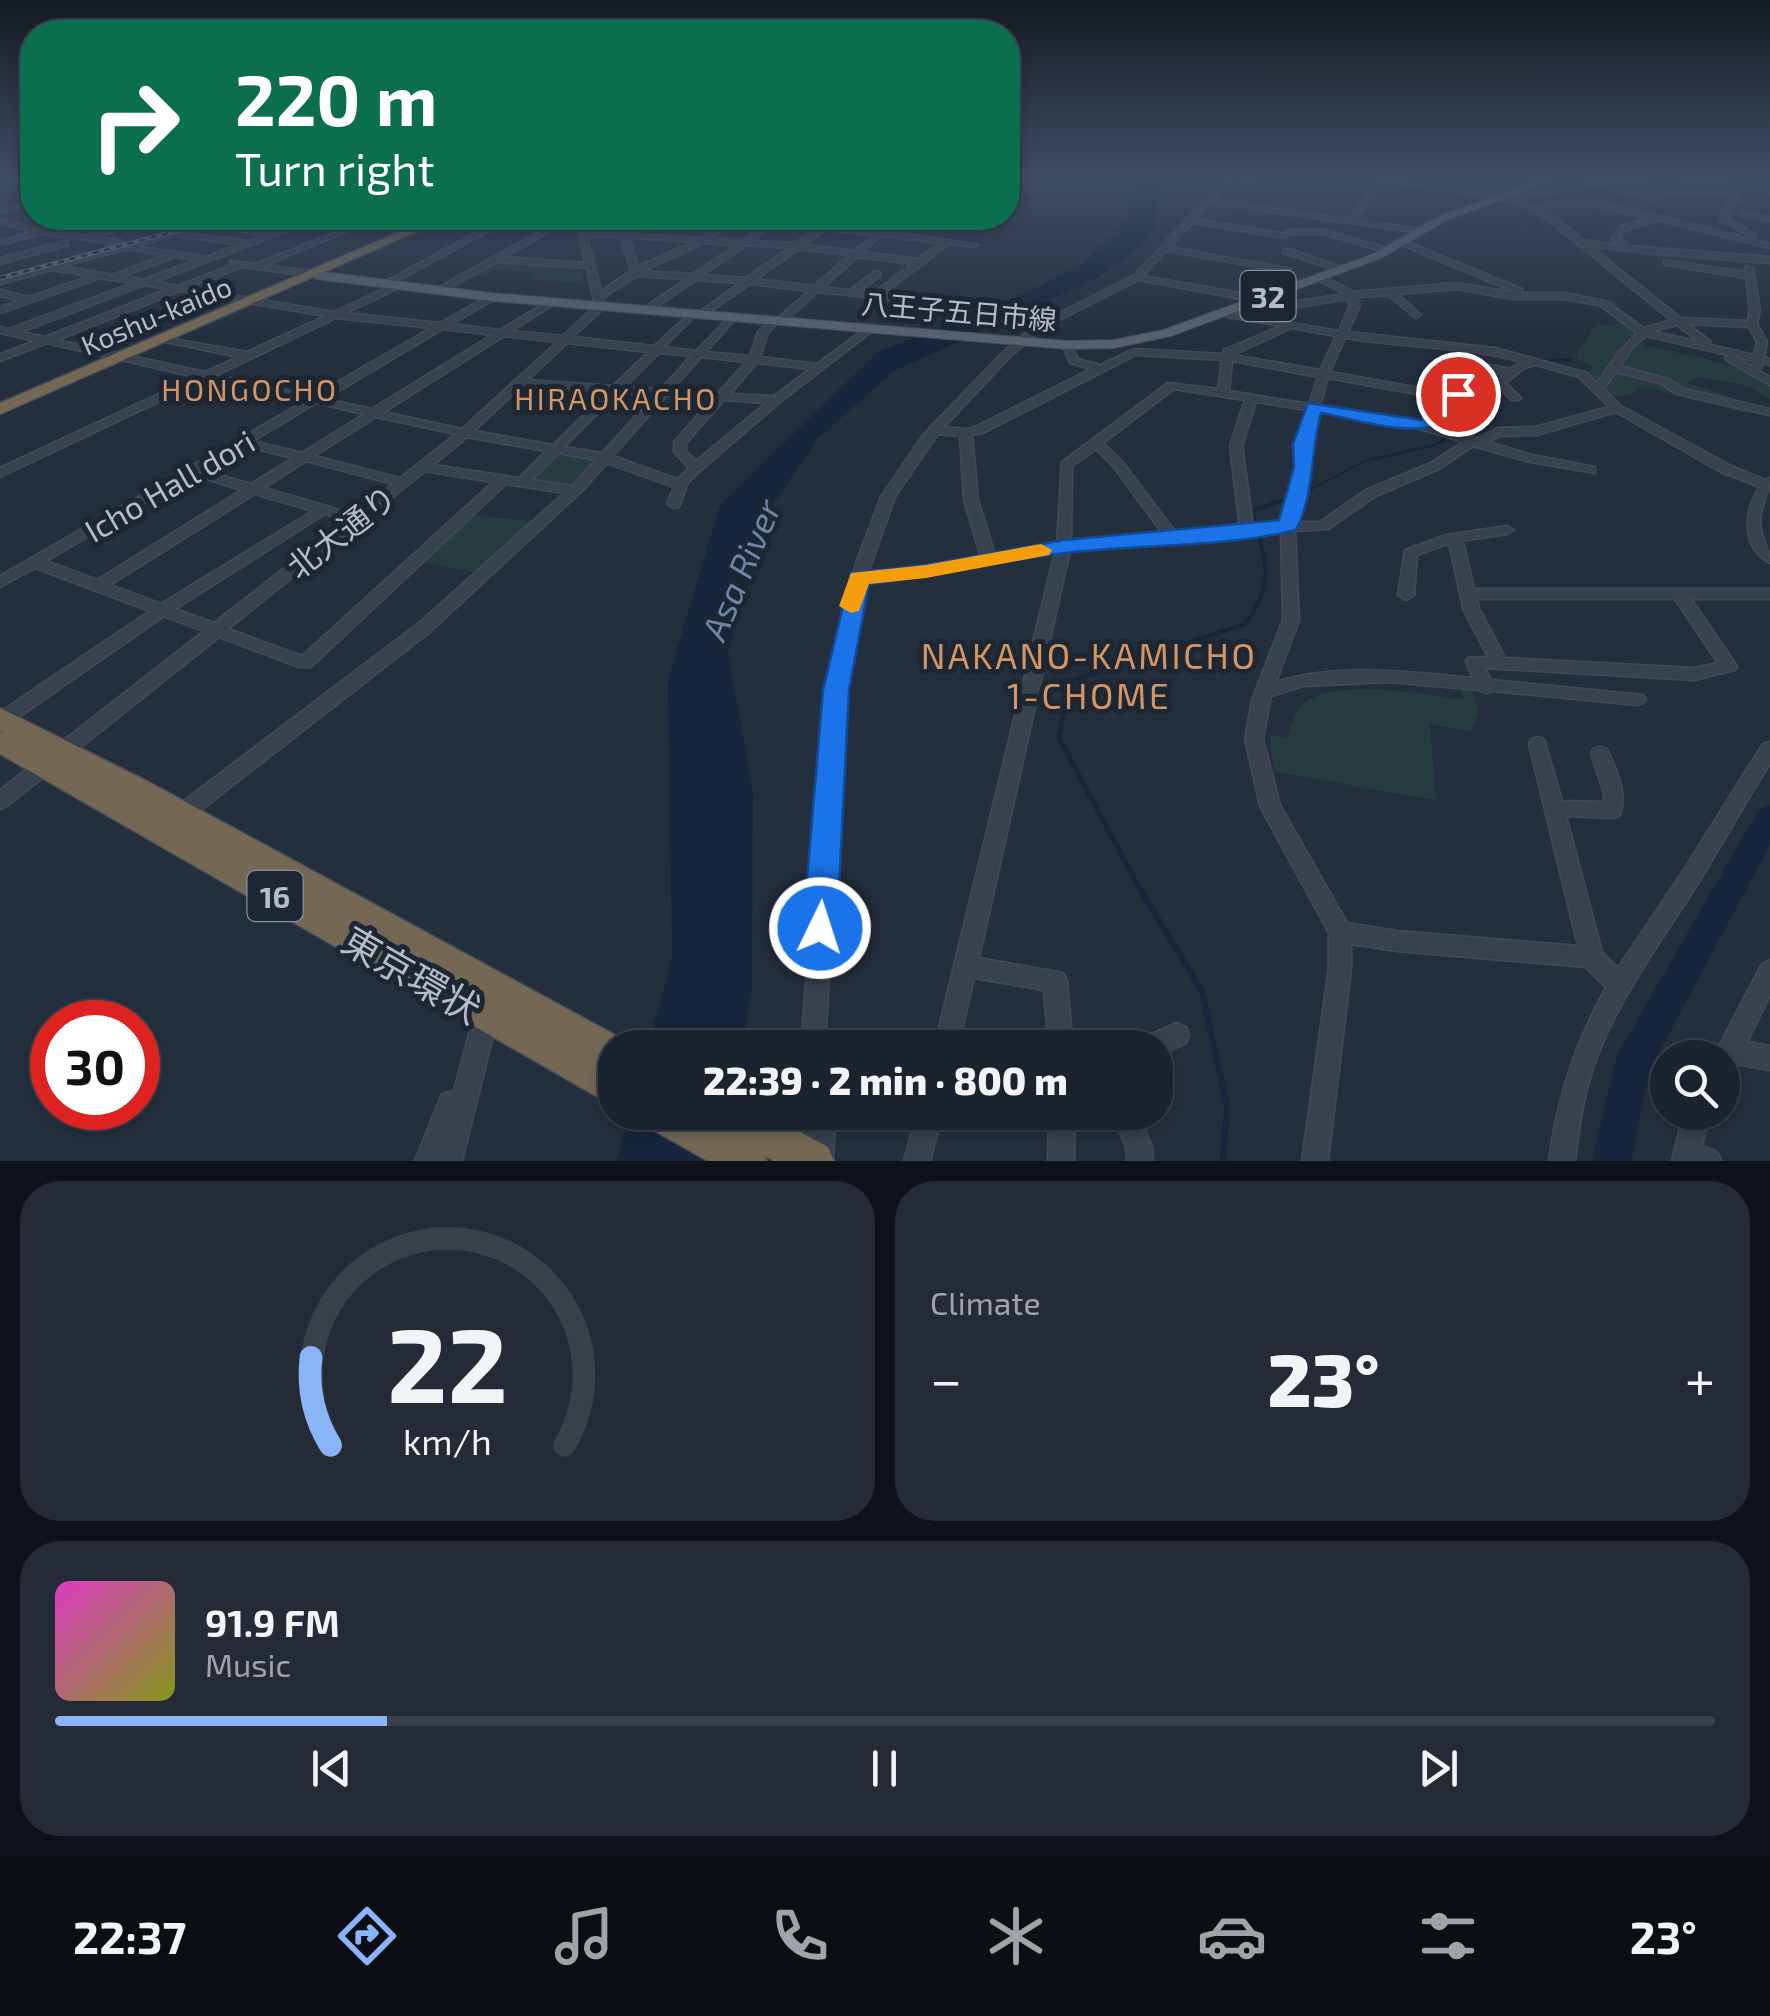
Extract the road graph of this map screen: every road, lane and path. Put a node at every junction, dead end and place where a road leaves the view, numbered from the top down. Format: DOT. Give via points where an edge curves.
graph roads {
  1 [pos="1187,228"];
  2 [pos="1238,228"];
  3 [pos="1406,228"];
  4 [pos="1426,228"];
  5 [pos="1562,228"];
  6 [pos="1627,228"];
  7 [pos="1700,228"];
  8 [pos="1735,228"];
  9 [pos="21,230"];
  10 [pos="49,230"];
  11 [pos="93,230"];
  12 [pos="114,230"];
  13 [pos="175,230"];
  14 [pos="183,230"];
  15 [pos="255,230"];
  16 [pos="286,230"];
  17 [pos="346,230"];
  18 [pos="416,230"];
  19 [pos="485,230"];
  20 [pos="544,230"];
  21 [pos="581,230"];
  22 [pos="632,230"];
  23 [pos="717,230"];
  24 [pos="764,230"];
  25 [pos="819,230"];
  26 [pos="858,230"];
  27 [pos="1421,231"];
  28 [pos="1770,231"];
  29 [pos="881,232"];
  30 [pos="582,233"];
  31 [pos="34,234"];
  32 [pos="172,234"];
  33 [pos="276,234"];
  34 [pos="1286,236"];
  35 [pos="625,237"];
  36 [pos="84,238"];
  37 [pos="66,239"];
  38 [pos="1754,240"];
  39 [pos="948,241"];
  40 [pos="700,242"];
  41 [pos="1403,242"];
  42 [pos="1580,242"];
  43 [pos="249,244"];
  44 [pos="745,244"];
  45 [pos="0,245"];
  46 [pos="115,246"];
  47 [pos="797,246"];
  48 [pos="974,246"];
  49 [pos="1770,246"];
  50 [pos="1626,248"];
  51 [pos="1166,249"];
  52 [pos="1286,251"];
  53 [pos="1387,252"];
  54 [pos="22,254"];
  55 [pos="856,254"];
  56 [pos="171,256"];
  57 [pos="186,256"];
  58 [pos="207,259"];
  59 [pos="493,259"];
  60 [pos="1683,259"];
  61 [pos="1747,260"];
  62 [pos="0,261"];
  63 [pos="920,262"];
  64 [pos="1770,263"];
  65 [pos="242,264"];
  66 [pos="46,265"];
  67 [pos="256,266"];
  68 [pos="590,266"];
  69 [pos="1343,268"];
  70 [pos="1286,269"];
  71 [pos="636,273"];
  72 [pos="316,274"];
  73 [pos="877,274"];
  74 [pos="107,276"];
  75 [pos="1751,276"];
  76 [pos="0,277"];
  77 [pos="1137,277"];
  78 [pos="693,278"];
  79 [pos="1319,278"];
  80 [pos="748,281"];
  81 [pos="144,283"];
  82 [pos="392,284"];
  83 [pos="1293,287"];
  84 [pos="816,288"];
  85 [pos="178,289"];
  86 [pos="1753,289"];
  87 [pos="431,290"];
  88 [pos="1770,291"];
  89 [pos="1390,292"];
  90 [pos="0,293"];
  91 [pos="852,293"];
  92 [pos="1353,295"];
  93 [pos="876,296"];
  94 [pos="1532,296"];
  95 [pos="492,297"];
  96 [pos="30,300"];
  97 [pos="912,300"];
  98 [pos="1258,300"];
  99 [pos="552,302"];
  100 [pos="599,302"];
  101 [pos="249,303"];
  102 [pos="73,309"];
  103 [pos="0,310"];
  104 [pos="647,310"];
  105 [pos="1755,310"];
  106 [pos="1222,313"];
  107 [pos="1770,313"];
  108 [pos="696,314"];
  109 [pos="337,315"];
  110 [pos="1416,315"];
  111 [pos="732,317"];
  112 [pos="777,321"];
  113 [pos="1680,323"];
  114 [pos="1752,324"];
  115 [pos="444,326"];
  116 [pos="1289,327"];
  117 [pos="873,329"];
  118 [pos="506,332"];
  119 [pos="1643,332"];
  120 [pos="3,333"];
  121 [pos="1342,336"];
  122 [pos="566,338"];
  123 [pos="166,339"];
  124 [pos="47,340"];
  125 [pos="1020,342"];
  126 [pos="1766,342"];
  127 [pos="1067,346"];
  128 [pos="1129,347"];
  129 [pos="658,348"];
  130 [pos="1716,349"];
  131 [pos="699,354"];
  132 [pos="250,356"];
  133 [pos="1226,357"];
  134 [pos="0,358"];
  135 [pos="118,359"];
  136 [pos="754,360"];
  137 [pos="1764,360"];
  138 [pos="1457,361"];
  139 [pos="1537,363"];
  140 [pos="818,367"];
  141 [pos="1100,368"];
  142 [pos="1615,368"];
  143 [pos="1753,372"];
  144 [pos="1512,373"];
  145 [pos="1324,374"];
  146 [pos="208,376"];
  147 [pos="1770,382"];
  148 [pos="518,383"];
  149 [pos="1599,388"];
  150 [pos="615,391"];
  151 [pos="1222,392"];
  152 [pos="664,394"];
  153 [pos="722,396"];
  154 [pos="1252,397"];
  155 [pos="1458,398"];
  156 [pos="1515,398"];
  157 [pos="316,400"];
  158 [pos="776,400"];
  159 [pos="1491,404"];
  160 [pos="1314,407"];
  161 [pos="1617,408"];
  162 [pos="0,409"];
  163 [pos="1770,412"];
  164 [pos="378,413"];
  165 [pos="1423,426"];
  166 [pos="934,430"];
  167 [pos="465,433"];
  168 [pos="966,434"];
  169 [pos="244,442"];
  170 [pos="1097,442"];
  171 [pos="1474,442"];
  172 [pos="556,449"];
  173 [pos="309,456"];
  174 [pos="606,458"];
  175 [pos="422,467"];
  176 [pos="696,468"];
  177 [pos="1590,470"];
  178 [pos="192,471"];
  179 [pos="0,473"];
  180 [pos="502,480"];
  181 [pos="402,482"];
  182 [pos="522,482"];
  183 [pos="1769,484"];
  184 [pos="681,486"];
  185 [pos="255,489"];
  186 [pos="573,490"];
  187 [pos="674,504"];
  188 [pos="323,510"];
  189 [pos="356,519"];
  190 [pos="1288,525"];
  191 [pos="1253,529"];
  192 [pos="1507,530"];
  193 [pos="1172,538"];
  194 [pos="1448,538"];
  195 [pos="1064,546"];
  196 [pos="1770,559"];
  197 [pos="989,560"];
  198 [pos="34,562"];
  199 [pos="859,578"];
  200 [pos="0,582"];
  201 [pos="98,586"];
  202 [pos="1469,594"];
  203 [pos="1680,594"];
  204 [pos="1770,594"];
  205 [pos="1406,596"];
  206 [pos="164,608"];
  207 [pos="214,631"];
  208 [pos="1499,663"];
  209 [pos="1486,688"];
  210 [pos="1264,692"];
  211 [pos="1638,699"];
  212 [pos="1,725"];
  213 [pos="1538,744"];
  214 [pos="1770,749"];
  215 [pos="1600,754"];
  216 [pos="55,757"];
  217 [pos="0,800"];
  218 [pos="1555,808"];
  219 [pos="171,822"];
  220 [pos="1340,932"];
  221 [pos="1592,957"];
  222 [pos="965,966"];
  223 [pos="1770,970"];
  224 [pos="1618,984"];
  225 [pos="499,1008"];
  226 [pos="814,1030"];
  227 [pos="950,1030"];
  228 [pos="1058,1030"];
  229 [pos="1178,1035"];
  230 [pos="1173,1037"];
  231 [pos="1735,1040"];
  232 [pos="598,1048"];
  233 [pos="1770,1058"];
  234 [pos="1740,1059"];
  235 [pos="598,1076"];
  236 [pos="451,1103"];
  237 [pos="692,1130"];
  238 [pos="757,1130"];
  239 [pos="818,1130"];
  240 [pos="925,1130"];
  241 [pos="1062,1130"];
  242 [pos="1132,1130"];
  243 [pos="1695,1130"];
  244 [pos="811,1158"];
  245 [pos="1693,1159"];
  246 [pos="428,1161"];
  247 [pos="449,1161"];
  248 [pos="747,1161"];
  249 [pos="917,1161"];
  250 [pos="1061,1161"];
  251 [pos="1140,1161"];
  252 [pos="1315,1161"];
  253 [pos="1562,1161"];
  1 -- 51 [label="street"];
  2 -- 34 [label="street"];
  3 -- 27 [label="street"];
  4 -- 27 [label="main road, 八王子五日市線 / 32"];
  5 -- 42 [label="street"];
  6 -- 50 [label="street" via="1615,239"];
  7 -- 38 [label="street"];
  8 -- 38 [label="street"];
  9 -- 31 [label="street"];
  10 -- 31 [label="street"];
  11 -- 37 [label="street"];
  12 -- 36 [label="street"];
  13 -- 46 [label="street"];
  14 -- 32 [label="street"];
  15 -- 33 [label="street"];
  16 -- 33 [label="street"];
  17 -- 67 [label="street"];
  18 -- 72 [label="highway, Koshu-kaido"];
  19 -- 82 [label="street"];
  20 -- 59 [label="street"];
  21 -- 30 [label="street"];
  22 -- 35 [label="street"];
  23 -- 40 [label="street, 北大通り"];
  24 -- 44 [label="street"];
  25 -- 47 [label="street"];
  26 -- 29 [label="street"];
  27 -- 41 [label="main road, 八王子五日市線 / 32"];
  28 -- 38 [label="street"];
  29 -- 39 [label="street"];
  29 -- 55 [label="street"];
  30 -- 35 [label="street"];
  30 -- 68 [label="street"];
  31 -- 37 [label="street"];
  31 -- 45 [label="street"];
  31 -- 46 [label="street"];
  32 -- 43 [label="street"];
  32 -- 46 [label="street"];
  33 -- 43 [label="street"];
  34 -- 52 [label="street"];
  34 -- 53 [label="street" via="1324,232"];
  35 -- 40 [label="street"];
  35 -- 71 [label="street"];
  36 -- 37 [label="street"];
  36 -- 46 [label="street"];
  37 -- 46 [label="street"];
  37 -- 54 [label="street"];
  38 -- 49 [label="street"];
  38 -- 61 [label="street"];
  39 -- 48 [label="street"];
  39 -- 63 [label="street"];
  40 -- 44 [label="street"];
  40 -- 71 [label="street, 北大通り"];
  41 -- 53 [label="main road, 八王子五日市線 / 32"];
  41 -- 94 [label="street"];
  42 -- 50 [label="street"];
  42 -- 113 [label="street"];
  43 -- 58 [label="street"];
  44 -- 47 [label="street"];
  44 -- 78 [label="street"];
  45 -- 54 [label="street"];
  46 -- 56 [label="street"];
  46 -- 57 [label="street"];
  46 -- 66 [label="street"];
  47 -- 55 [label="street"];
  47 -- 80 [label="street"];
  50 -- 60 [label="street" via="1654,260"];
  51 -- 70 [label="street"];
  51 -- 77 [label="street"];
  52 -- 69 [label="street"];
  52 -- 70 [label="street"];
  53 -- 69 [label="main road, 八王子五日市線 / 32"];
  54 -- 62 [label="street"];
  54 -- 66 [label="street"];
  55 -- 63 [label="street"];
  55 -- 84 [label="street"];
  56 -- 57 [label="street"];
  56 -- 74 [label="street"];
  57 -- 58 [label="street"];
  58 -- 65 [label="street"];
  58 -- 81 [label="street"];
  59 -- 68 [label="street"];
  59 -- 87 [label="street"];
  60 -- 61 [label="street"];
  60 -- 75 [label="street"];
  61 -- 64 [label="street"];
  61 -- 75 [label="street"];
  63 -- 93 [label="street"];
  65 -- 67 [label="street"];
  65 -- 85 [label="street"];
  66 -- 74 [label="street"];
  66 -- 76 [label="street"];
  67 -- 72 [label="street"];
  68 -- 100 [label="street"];
  69 -- 79 [label="main road, 八王子五日市線 / 32"];
  70 -- 83 [label="street"];
  71 -- 78 [label="street"];
  71 -- 100 [label="street, 北大通り"];
  72 -- 82 [label="main road, 八王子五日市線 / 32"];
  72 -- 101 [label="highway, Koshu-kaido"];
  73 -- 91 [label="street"];
  74 -- 81 [label="street"];
  74 -- 96 [label="street"];
  75 -- 86 [label="street"];
  77 -- 98 [label="street"];
  77 -- 125 [label="street"];
  78 -- 80 [label="street"];
  78 -- 104 [label="street"];
  79 -- 83 [label="main road, 八王子五日市線 / 32"];
  79 -- 92 [label="street"];
  80 -- 84 [label="street"];
  80 -- 108 [label="street"];
  81 -- 85 [label="street"];
  81 -- 102 [label="street"];
  82 -- 87 [label="main road, 八王子五日市線 / 32"];
  82 -- 109 [label="street"];
  83 -- 98 [label="main road, 八王子五日市線 / 32"];
  84 -- 91 [label="street"];
  84 -- 112 [label="street"];
  85 -- 101 [label="street"];
  85 -- 124 [label="street"];
  86 -- 88 [label="street"];
  86 -- 105 [label="street"];
  87 -- 95 [label="main road, 八王子五日市線 / 32"];
  89 -- 92 [label="street"];
  89 -- 94 [label="street" via="1456,286"];
  89 -- 110 [label="street"];
  90 -- 96 [label="street"];
  91 -- 93 [label="street"];
  92 -- 98 [label="street" via="1292,306"];
  92 -- 121 [label="street"];
  93 -- 97 [label="street"];
  94 -- 119 [label="street" via="1602,302"];
  95 -- 99 [label="main road, 八王子五日市線 / 32"];
  95 -- 115 [label="street, Icho Hall dori"];
  96 -- 102 [label="street"];
  96 -- 103 [label="street"];
  98 -- 106 [label="main road, 八王子五日市線 / 32"];
  99 -- 100 [label="main road, 八王子五日市線 / 32"];
  99 -- 118 [label="street"];
  100 -- 104 [label="main road, 八王子五日市線 / 32"];
  100 -- 122 [label="street, 北大通り"];
  101 -- 109 [label="street"];
  101 -- 123 [label="highway, Koshu-kaido"];
  102 -- 120 [label="street"];
  104 -- 108 [label="main road, 八王子五日市線 / 32"];
  105 -- 107 [label="street"];
  105 -- 114 [label="street"];
  106 -- 116 [label="street"];
  106 -- 128 [label="main road, 八王子五日市線 / 32"];
  108 -- 111 [label="main road, 八王子五日市線 / 32"];
  108 -- 129 [label="street"];
  109 -- 115 [label="street"];
  109 -- 132 [label="street"];
  111 -- 112 [label="main road, 八王子五日市線 / 32"];
  111 -- 131 [label="street"];
  112 -- 117 [label="main road, 八王子五日市線 / 32"];
  112 -- 136 [label="street" via="763,332"];
  113 -- 114 [label="street"];
  113 -- 119 [label="street"];
  113 -- 130 [label="street"];
  114 -- 126 [label="street"];
  115 -- 118 [label="street"];
  115 -- 157 [label="street, Icho Hall dori"];
  116 -- 121 [label="street"];
  116 -- 133 [label="street"];
  117 -- 125 [label="main road, 八王子五日市線 / 32"];
  117 -- 140 [label="street"];
  118 -- 122 [label="street"];
  118 -- 164 [label="street"];
  119 -- 130 [label="street"];
  119 -- 142 [label="street"];
  120 -- 124 [label="street"];
  121 -- 139 [label="street" via="1486,350"];
  121 -- 145 [label="street"];
  122 -- 129 [label="street"];
  122 -- 148 [label="street, 北大通り"];
  123 -- 132 [label="street"];
  123 -- 135 [label="highway, Koshu-kaido"];
  124 -- 134 [label="street"];
  124 -- 135 [label="street"];
  125 -- 127 [label="main road, 八王子五日市線 / 32"];
  125 -- 166 [label="street"];
  126 -- 137 [label="street"];
  127 -- 128 [label="main road, 八王子五日市線 / 32"];
  127 -- 141 [label="street" via="1074,361"];
  128 -- 133 [label="street"];
  128 -- 141 [label="street"];
  129 -- 131 [label="street"];
  129 -- 150 [label="street"];
  130 -- 137 [label="street"];
  130 -- 143 [label="street"];
  131 -- 136 [label="street"];
  131 -- 152 [label="street"];
  132 -- 146 [label="street"];
  133 -- 145 [label="street"];
  133 -- 151 [label="street"];
  135 -- 146 [label="street"];
  135 -- 162 [label="highway, Koshu-kaido"];
  136 -- 140 [label="street"];
  136 -- 153 [label="street"];
  137 -- 143 [label="street"];
  138 -- 144 [label="street"];
  139 -- 144 [label="street"];
  139 -- 149 [label="street" via="1583,375"];
  140 -- 158 [label="street"];
  141 -- 168 [label="street"];
  142 -- 149 [label="street"];
  142 -- 163 [label="street" via="1681,392"];
  143 -- 147 [label="street"];
  144 -- 156 [label="street" via="1500,383"];
  145 -- 155 [label="street"];
  145 -- 160 [label="street"];
  146 -- 157 [label="street"];
  146 -- 179 [label="street"];
  148 -- 150 [label="street"];
  148 -- 167 [label="street, 北大通り"];
  149 -- 161 [label="street"];
  150 -- 152 [label="street"];
  150 -- 172 [label="street"];
  151 -- 154 [label="street"];
  151 -- 170 [label="street" via="1172,384"];
  152 -- 153 [label="street"];
  152 -- 174 [label="street"];
  153 -- 158 [label="street"];
  153 -- 176 [label="street" via="680,442 680,452"];
  154 -- 160 [label="street"];
  154 -- 191 [label="street" via="1236,446"];
  155 -- 159 [label="street"];
  155 -- 165 [label="street"];
  157 -- 164 [label="street"];
  157 -- 169 [label="street, Icho Hall dori"];
  158 -- 176 [label="street"];
  160 -- 165 [label="street"];
  160 -- 190 [label="street"];
  161 -- 171 [label="street"];
  161 -- 183 [label="street"];
  164 -- 167 [label="street"];
  164 -- 173 [label="street"];
  165 -- 171 [label="street"];
  166 -- 168 [label="street"];
  166 -- 199 [label="street" via="888,497"];
  167 -- 172 [label="street"];
  167 -- 175 [label="street, 北大通り"];
  168 -- 197 [label="street" via="971,500"];
  169 -- 173 [label="street"];
  169 -- 178 [label="street, Icho Hall dori"];
  170 -- 193 [label="street"];
  170 -- 195 [label="street" via="1062,472"];
  171 -- 177 [label="street"];
  171 -- 190 [label="street" via="1372,493 1333,522"];
  172 -- 174 [label="street"];
  172 -- 182 [label="street"];
  173 -- 181 [label="street"];
  173 -- 185 [label="street"];
  174 -- 184 [label="street"];
  174 -- 186 [label="street"];
  175 -- 180 [label="street"];
  175 -- 181 [label="street, 北大通り"];
  176 -- 184 [label="street"];
  178 -- 185 [label="street"];
  178 -- 198 [label="street, Icho Hall dori"];
  180 -- 182 [label="street"];
  180 -- 207 [label="street" via="305,664"];
  181 -- 189 [label="street, 北大通り"];
  182 -- 186 [label="street"];
  183 -- 196 [label="street" via="1754,502 1752,522"];
  184 -- 187 [label="street"];
  185 -- 188 [label="street"];
  185 -- 201 [label="street"];
  186 -- 219 [label="street" via="425,626"];
  188 -- 189 [label="street"];
  188 -- 206 [label="street"];
  189 -- 207 [label="street, 北大通り"];
  190 -- 191 [label="street"];
  190 -- 210 [label="street" via="1293,608"];
  191 -- 193 [label="street"];
  192 -- 194 [label="street"];
  193 -- 195 [label="street"];
  194 -- 202 [label="street" via="1457,545"];
  194 -- 205 [label="street" via="1408,554"];
  195 -- 197 [label="street"];
  195 -- 222 [label="street"];
  197 -- 199 [label="street"];
  198 -- 200 [label="street, Icho Hall dori"];
  198 -- 201 [label="street"];
  199 -- 226 [label="street" via="836,690"];
  201 -- 206 [label="street"];
  202 -- 203 [label="street"];
  202 -- 208 [label="street"];
  203 -- 204 [label="street"];
  203 -- 208 [label="street" via="1729,666 1694,674"];
  206 -- 207 [label="street"];
  206 -- 212 [label="street"];
  207 -- 216 [label="street, 北大通り"];
  208 -- 209 [label="street" via="1474,662"];
  209 -- 210 [label="street" via="1375,676 1302,680"];
  209 -- 211 [label="street"];
  210 -- 220 [label="street" via="1254,738 1266,797"];
  212 -- 216 [label="highway, 東京環状 / 16"];
  213 -- 218 [label="street"];
  214 -- 224 [label="street"];
  215 -- 218 [label="street" via="1613,810"];
  216 -- 217 [label="street, 北大通り"];
  216 -- 219 [label="highway, 東京環状 / 16"];
  218 -- 221 [label="street"];
  219 -- 225 [label="highway, 東京環状 / 16"];
  220 -- 221 [label="street"];
  220 -- 252 [label="street"];
  221 -- 224 [label="street"];
  222 -- 227 [label="street"];
  222 -- 228 [label="street" via="1054,981"];
  223 -- 231 [label="street"];
  224 -- 253 [label="street" via="1573,1089"];
  225 -- 232 [label="highway, 16"];
  225 -- 235 [label="highway, 東京環状 / 16"];
  225 -- 247 [label="street"];
  229 -- 230 [label="street"];
  233 -- 234 [label="street"];
  236 -- 246 [label="street"];
  237 -- 248 [label="highway"];
  238 -- 244 [label="highway"];
  239 -- 244 [label="street"];
  240 -- 249 [label="street"];
  241 -- 250 [label="street"];
  242 -- 251 [label="street"];
  243 -- 245 [label="street"];
}
